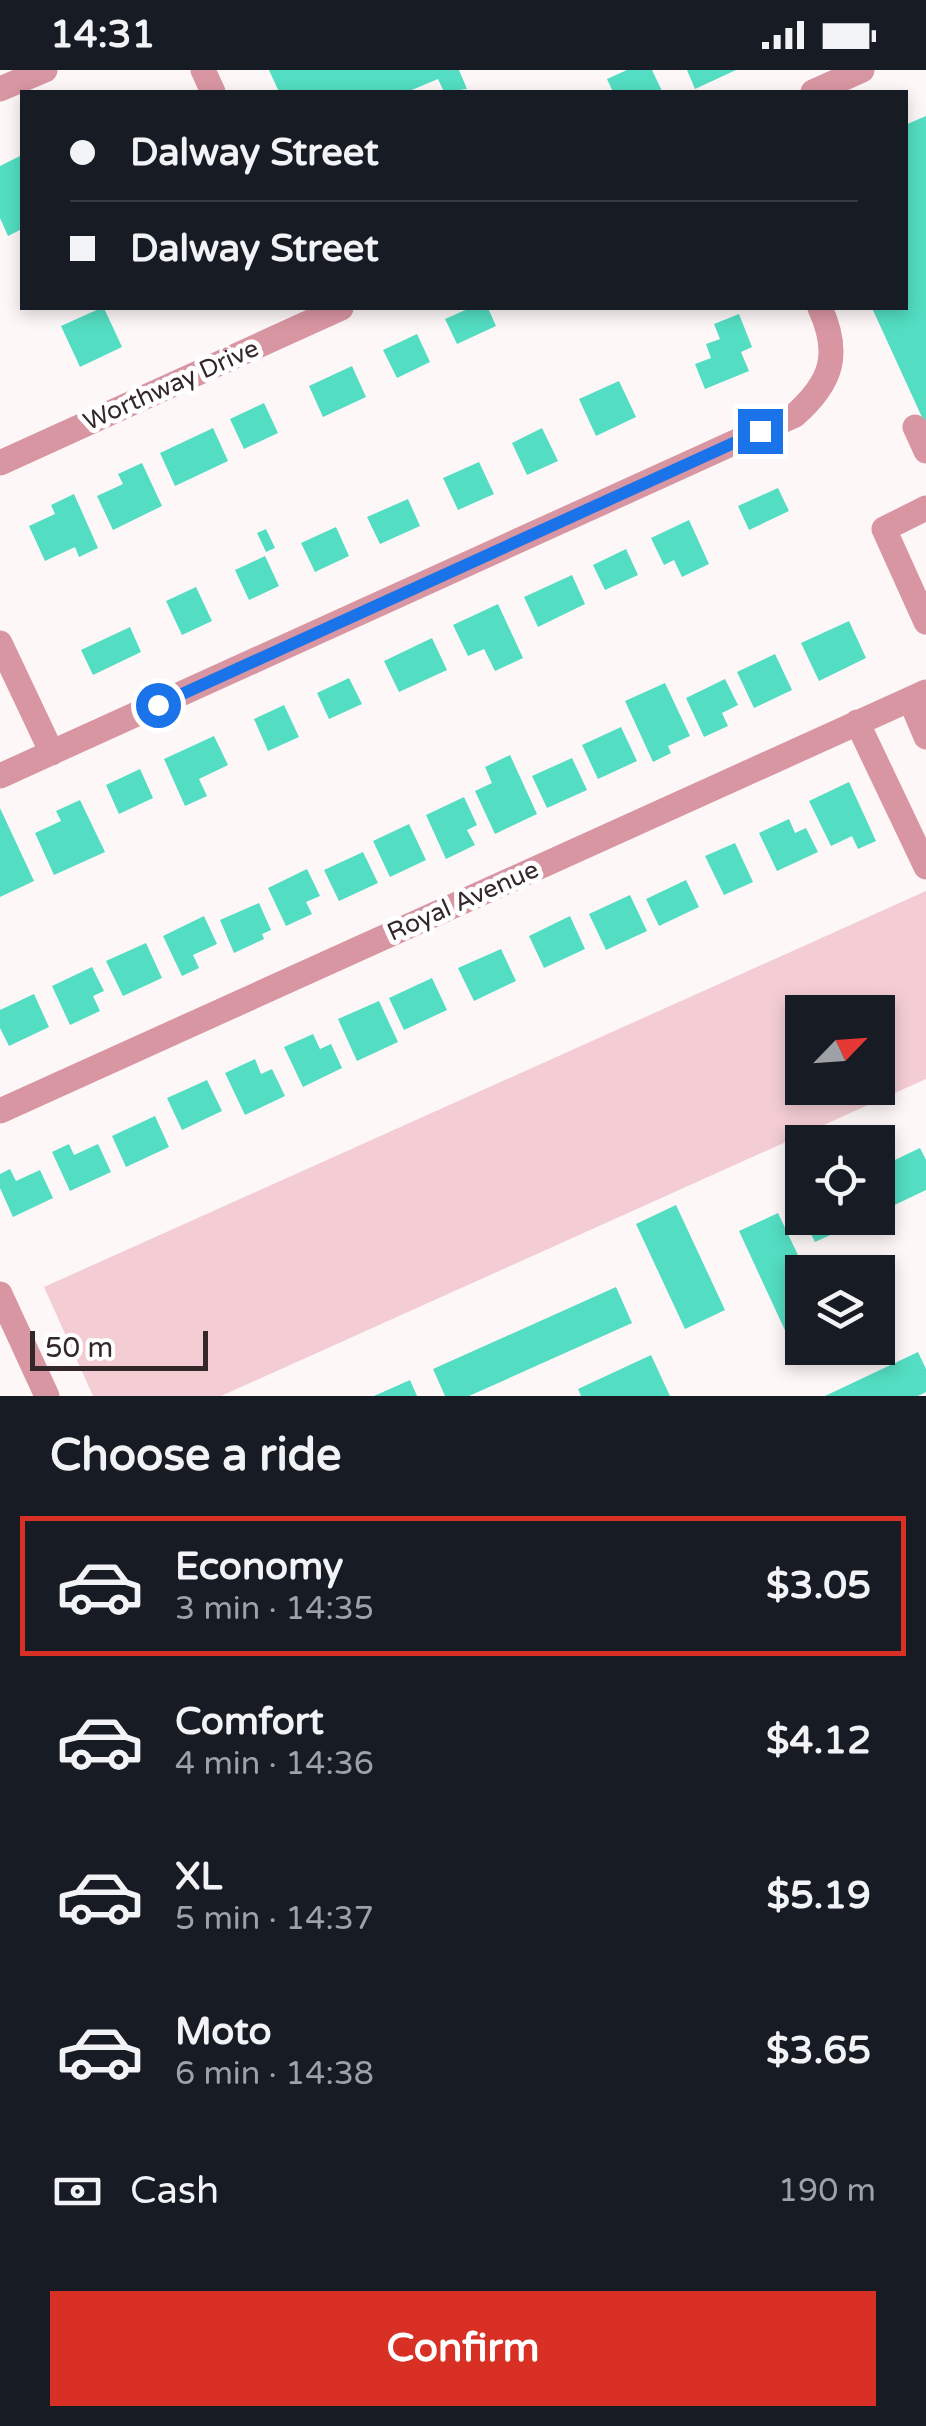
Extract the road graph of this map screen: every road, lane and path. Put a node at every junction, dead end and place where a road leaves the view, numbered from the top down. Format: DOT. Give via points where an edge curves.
graph roads {
  1 [pos="45,70"];
  2 [pos="862,70"];
  3 [pos="0,89"];
  4 [pos="817,90"];
  5 [pos="821,310"];
  6 [pos="312,314"];
  7 [pos="0,462"];
  8 [pos="926,508"];
  9 [pos="926,622"];
  10 [pos="0,643"];
  11 [pos="918,695"];
  12 [pos="857,722"];
  13 [pos="926,737"];
  14 [pos="52,753"];
  15 [pos="0,776"];
  16 [pos="926,868"];
  17 [pos="0,1112"];
  18 [pos="0,1294"];
  19 [pos="47,1396"];
  1 -- 3 [label="street"];
  2 -- 4 [label="street"];
  5 -- 14 [label="street" via="831,353 826,380 795,415"];
  6 -- 7 [label="street, Worthway Drive"];
  8 -- 9 [label="street" via="884,528"];
  10 -- 14 [label="street"];
  11 -- 12 [label="street, Royal Avenue"];
  11 -- 13 [label="street"];
  12 -- 16 [label="street"];
  12 -- 17 [label="street, Royal Avenue"];
  14 -- 15 [label="street"];
  18 -- 19 [label="street"];
}
